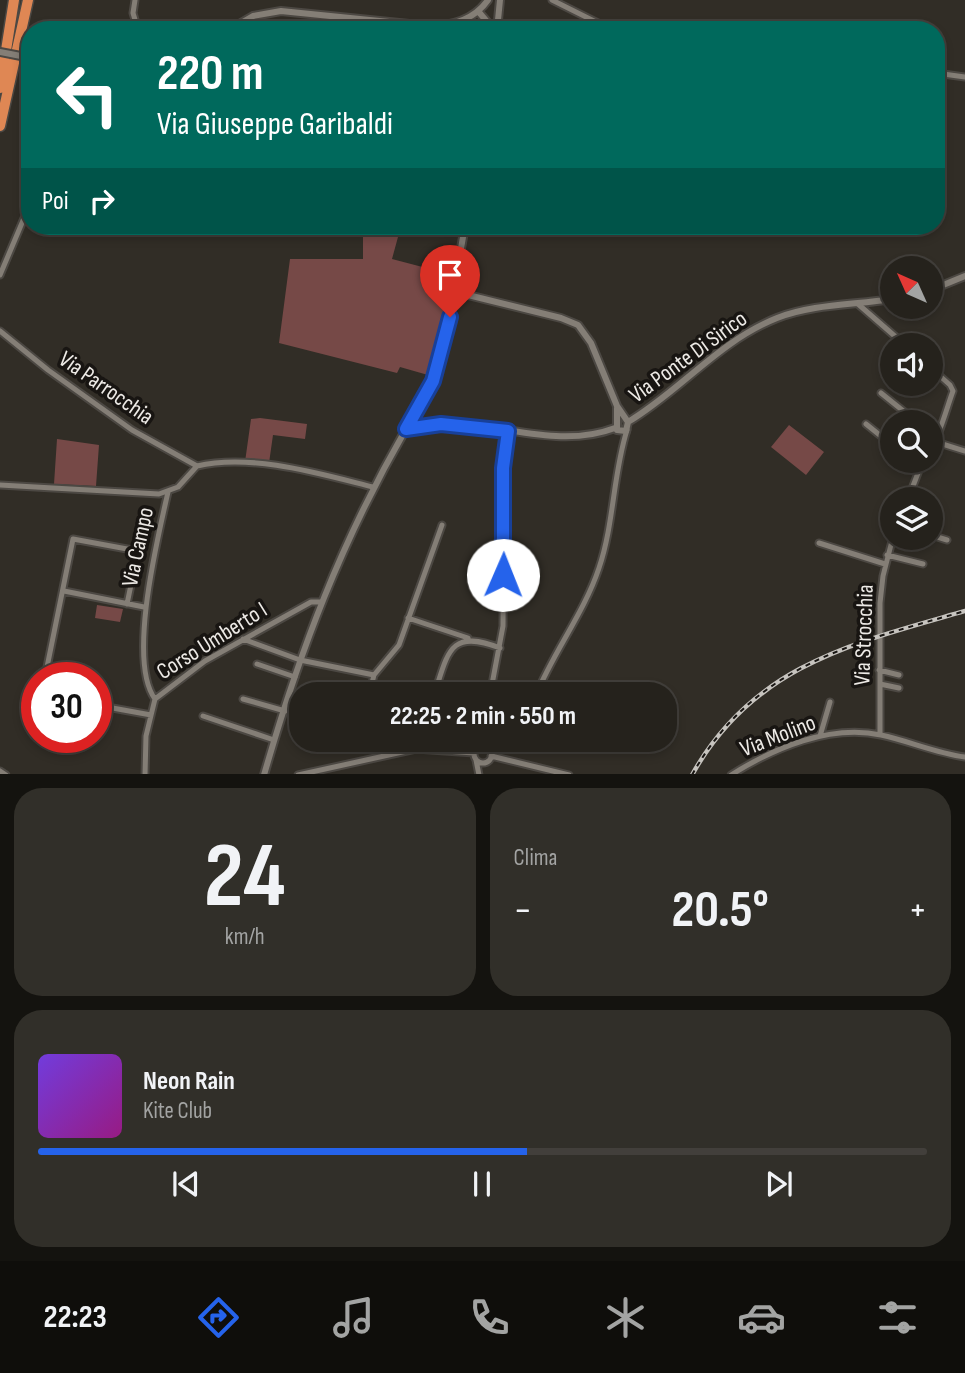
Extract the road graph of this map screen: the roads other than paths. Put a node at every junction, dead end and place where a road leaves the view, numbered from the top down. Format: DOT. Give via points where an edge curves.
graph roads {
  1 [pos="15,0"];
  2 [pos="22,0"];
  3 [pos="29,0"];
  4 [pos="135,0"];
  5 [pos="500,0"];
  6 [pos="552,0"];
  7 [pos="485,4"];
  8 [pos="27,21"];
  9 [pos="135,21"];
  10 [pos="245,21"];
  11 [pos="380,21"];
  12 [pos="459,21"];
  13 [pos="492,21"];
  14 [pos="492,21"];
  15 [pos="496,21"];
  16 [pos="594,21"];
  17 [pos="0,52"];
  18 [pos="21,56"];
  19 [pos="21,65"];
  20 [pos="945,74"];
  21 [pos="965,77"];
  22 [pos="0,88"];
  23 [pos="0,99"];
  24 [pos="0,126"];
  25 [pos="21,225"];
  26 [pos="464,235"];
  27 [pos="0,275"];
  28 [pos="965,276"];
  29 [pos="943,285"];
  30 [pos="457,293"];
  31 [pos="880,301"];
  32 [pos="858,304"];
  33 [pos="0,331"];
  34 [pos="891,333"];
  35 [pos="943,380"];
  36 [pos="885,396"];
  37 [pos="617,406"];
  38 [pos="902,410"];
  39 [pos="943,412"];
  40 [pos="626,424"];
  41 [pos="866,424"];
  42 [pos="617,427"];
  43 [pos="406,429"];
  44 [pos="508,431"];
  45 [pos="880,435"];
  46 [pos="624,444"];
  47 [pos="943,444"];
  48 [pos="965,451"];
  49 [pos="197,466"];
  50 [pos="0,485"];
  51 [pos="373,487"];
  52 [pos="167,492"];
  53 [pos="442,525"];
  54 [pos="943,539"];
  55 [pos="947,540"];
  56 [pos="819,543"];
  57 [pos="889,550"];
  58 [pos="887,555"];
  59 [pos="885,564"];
  60 [pos="923,564"];
  61 [pos="64,591"];
  62 [pos="320,602"];
  63 [pos="127,604"];
  64 [pos="144,607"];
  65 [pos="408,618"];
  66 [pos="243,639"];
  67 [pos="471,640"];
  68 [pos="501,640"];
  69 [pos="490,643"];
  70 [pos="500,648"];
  71 [pos="300,660"];
  72 [pos="48,662"];
  73 [pos="257,664"];
  74 [pos="878,670"];
  75 [pos="374,675"];
  76 [pos="899,675"];
  77 [pos="295,677"];
  78 [pos="372,682"];
  79 [pos="438,682"];
  80 [pos="493,682"];
  81 [pos="542,682"];
  82 [pos="880,684"];
  83 [pos="899,688"];
  84 [pos="155,699"];
  85 [pos="243,699"];
  86 [pos="830,702"];
  87 [pos="112,708"];
  88 [pos="285,711"];
  89 [pos="151,715"];
  90 [pos="203,716"];
  91 [pos="880,735"];
  92 [pos="820,736"];
  93 [pos="274,740"];
  94 [pos="399,752"];
  95 [pos="446,752"];
  96 [pos="476,752"];
  97 [pos="489,752"];
  98 [pos="494,752"];
  99 [pos="475,756"];
  100 [pos="490,757"];
  101 [pos="965,757"];
  102 [pos="145,774"];
  103 [pos="264,774"];
  104 [pos="302,774"];
  105 [pos="479,774"];
  106 [pos="480,774"];
  107 [pos="565,774"];
  108 [pos="733,774"];
  1 -- 22 [label="highway"];
  2 -- 23 [label="highway"];
  3 -- 8 [label="highway"];
  4 -- 9 [label="street"];
  5 -- 15 [label="street"];
  6 -- 16 [label="street"];
  7 -- 12 [label="street"];
  7 -- 13 [label="street"];
  7 -- 14 [label="street"];
  10 -- 11 [label="street" via="281,11"];
  17 -- 18 [label="street, bridge"];
  19 -- 24 [label="highway"];
  20 -- 21 [label="street"];
  25 -- 27 [label="street"];
  26 -- 30 [label="street"];
  28 -- 29 [label="street"];
  30 -- 37 [label="street" via="578,325 591,343"];
  30 -- 43 [label="street" via="441,360"];
  31 -- 32 [label="street, Via Ponte Di Sirico"];
  32 -- 34 [label="street"];
  32 -- 40 [label="street, Via Ponte Di Sirico" via="804,310 764,324 729,345"];
  33 -- 49 [label="street, Via Parrocchia" via="132,430"];
  35 -- 39 [label="street" via="953,390"];
  36 -- 38 [label="street"];
  37 -- 40 [label="street"];
  37 -- 42 [label="street"];
  40 -- 42 [label="street, Via Ponte Di Sirico"];
  40 -- 42 [label="street, Via Ponte Di Sirico"];
  40 -- 46 [label="street"];
  41 -- 45 [label="street"];
  42 -- 44 [label="street" via="581,437"];
  42 -- 46 [label="street"];
  43 -- 44 [label="street" via="441,424"];
  43 -- 51 [label="street"];
  44 -- 68 [label="street" via="503,468"];
  46 -- 81 [label="street" via="597,577"];
  47 -- 48 [label="street"];
  49 -- 51 [label="street" via="267,465"];
  49 -- 52 [label="street, Via Campo"];
  50 -- 52 [label="street"];
  51 -- 62 [label="street"];
  52 -- 64 [label="street, Via Campo"];
  53 -- 65 [label="street"];
  54 -- 55 [label="street"];
  56 -- 59 [label="street"];
  57 -- 58 [label="street, Via Strocchia"];
  58 -- 59 [label="street, Via Strocchia"];
  58 -- 60 [label="street"];
  59 -- 74 [label="street, Via Strocchia"];
  61 -- 63 [label="street, Via Campo"];
  61 -- 63 [label="street, Via Campo" via="73,539 138,551"];
  61 -- 72 [label="street"];
  62 -- 66 [label="street, Corso Umberto I" via="311,602"];
  62 -- 71 [label="street"];
  63 -- 64 [label="street, Via Campo"];
  64 -- 84 [label="street, Via Campo" via="147,666"];
  65 -- 67 [label="street"];
  65 -- 75 [label="street" via="395,651"];
  66 -- 71 [label="street"];
  66 -- 84 [label="street, Corso Umberto I"];
  67 -- 69 [label="street"];
  67 -- 79 [label="street" via="449,650"];
  68 -- 69 [label="street"];
  68 -- 70 [label="street"];
  69 -- 70 [label="street"];
  70 -- 80 [label="street"];
  71 -- 75 [label="street"];
  71 -- 77 [label="street"];
  73 -- 77 [label="street"];
  74 -- 76 [label="street"];
  74 -- 82 [label="street, Via Strocchia"];
  75 -- 78 [label="street"];
  77 -- 88 [label="street"];
  82 -- 83 [label="street"];
  82 -- 91 [label="street, Via Strocchia"];
  84 -- 89 [label="street, Corso Umberto I"];
  85 -- 88 [label="street"];
  86 -- 92 [label="street"];
  87 -- 89 [label="street"];
  88 -- 93 [label="street"];
  89 -- 102 [label="street, Corso Umberto I"];
  90 -- 93 [label="street"];
  91 -- 92 [label="street, Via Molino"];
  91 -- 101 [label="street, Via Molino"];
  92 -- 108 [label="street, Via Molino"];
  93 -- 103 [label="street"];
  94 -- 104 [label="street"];
  95 -- 99 [label="street"];
  96 -- 99 [label="street"];
  97 -- 100 [label="street"];
  98 -- 100 [label="street"];
  99 -- 100 [label="street"];
  99 -- 105 [label="street"];
  100 -- 106 [label="street"];
  100 -- 107 [label="street"];
}
